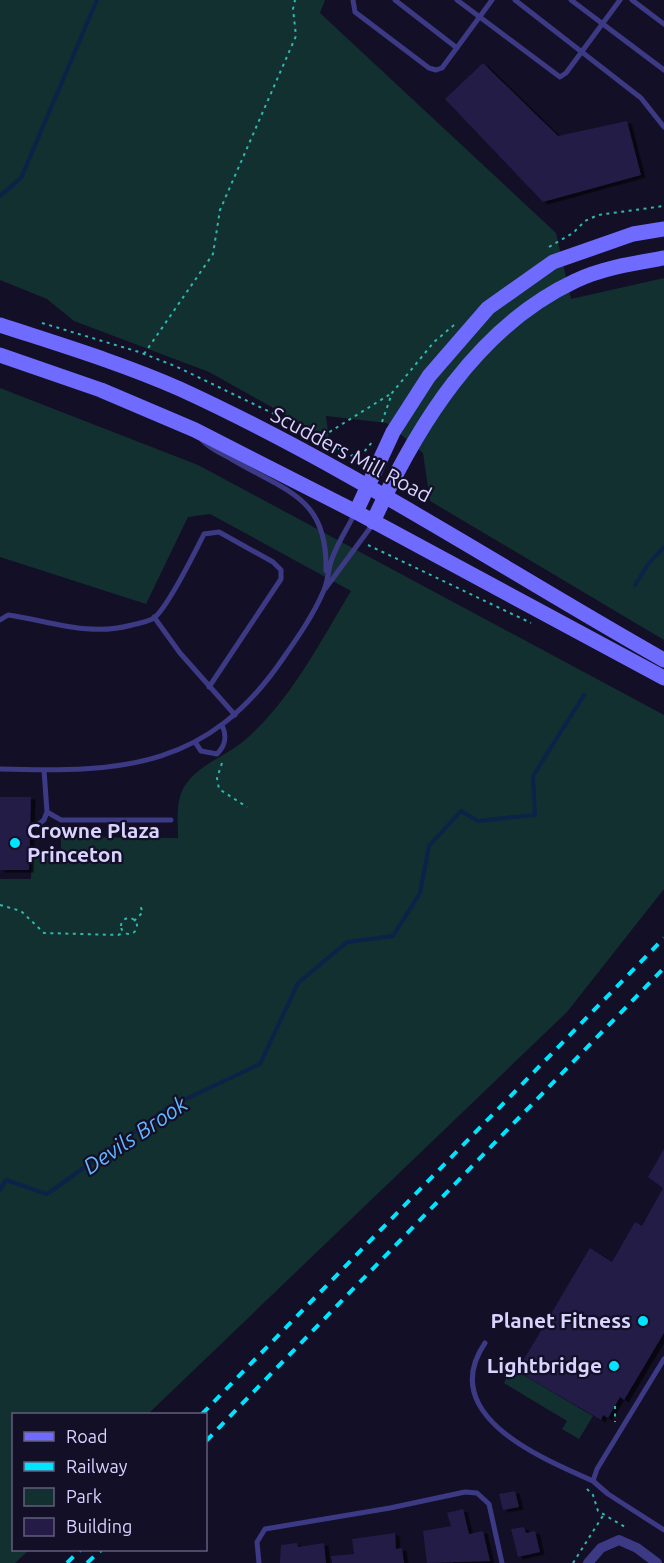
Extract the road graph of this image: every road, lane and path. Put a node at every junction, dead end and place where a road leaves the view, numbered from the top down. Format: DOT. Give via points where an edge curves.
graph roads {
  1 [pos="295,0"];
  2 [pos="352,0"];
  3 [pos="395,0"];
  4 [pos="457,0"];
  5 [pos="492,0"];
  6 [pos="515,0"];
  7 [pos="572,0"];
  8 [pos="620,0"];
  9 [pos="632,0"];
  10 [pos="479,18"];
  11 [pos="602,24"];
  12 [pos="664,24"];
  13 [pos="457,48"];
  14 [pos="582,52"];
  15 [pos="664,70"];
  16 [pos="664,127"];
  17 [pos="664,229"];
  18 [pos="664,258"];
  19 [pos="0,325"];
  20 [pos="144,354"];
  21 [pos="0,355"];
  22 [pos="392,393"];
  23 [pos="195,430"];
  24 [pos="322,436"];
  25 [pos="367,485"];
  26 [pos="385,496"];
  27 [pos="356,512"];
  28 [pos="373,522"];
  29 [pos="361,542"];
  30 [pos="324,590"];
  31 [pos="154,617"];
  32 [pos="0,620"];
  33 [pos="541,628"];
  34 [pos="664,660"];
  35 [pos="664,678"];
  36 [pos="209,687"];
  37 [pos="235,715"];
  38 [pos="222,725"];
  39 [pos="195,742"];
  40 [pos="219,752"];
  41 [pos="0,769"];
  42 [pos="44,770"];
  43 [pos="247,807"];
  44 [pos="47,812"];
  45 [pos="171,820"];
  46 [pos="36,826"];
  47 [pos="0,905"];
  48 [pos="143,908"];
  49 [pos="134,921"];
  50 [pos="123,933"];
  51 [pos="485,1343"];
  52 [pos="664,1359"];
  53 [pos="593,1481"];
  54 [pos="604,1514"];
  55 [pos="664,1530"];
  56 [pos="259,1563"];
  57 [pos="502,1563"];
  58 [pos="573,1563"];
  59 [pos="588,1563"];
  60 [pos="657,1563"];
  1 -- 20 [label="path" via="296,36 220,210 213,254"];
  2 -- 13 [label="lane" via="355,12 429,68 442,68"];
  3 -- 13 [label="lane"];
  4 -- 10 [label="lane"];
  5 -- 10 [label="lane"];
  6 -- 14 [label="lane"];
  7 -- 11 [label="lane"];
  8 -- 11 [label="lane"];
  9 -- 12 [label="lane"];
  10 -- 13 [label="lane"];
  10 -- 14 [label="lane" via="560,77"];
  11 -- 14 [label="lane"];
  11 -- 15 [label="lane"];
  14 -- 16 [label="lane" via="641,98"];
  17 -- 25 [label="main road" via="633,234 553,262 488,308 429,376 393,432"];
  18 -- 26 [label="main road" via="578,279 511,323 461,372"];
  19 -- 25 [label="main road, Scudders Mill Road" via="90,353 181,390"];
  21 -- 23 [label="main road" via="101,390"];
  22 -- 24 [label="path"];
  23 -- 27 [label="main road"];
  23 -- 30 [label="lane" via="206,444 312,510 325,540"];
  25 -- 26 [label="main road, Scudders Mill Road"];
  25 -- 27 [label="main road"];
  26 -- 28 [label="main road"];
  26 -- 34 [label="main road, Scudders Mill Road"];
  27 -- 28 [label="main road"];
  27 -- 30 [label="lane" via="332,558"];
  28 -- 29 [label="lane"];
  28 -- 35 [label="main road"];
  29 -- 30 [label="lane"];
  29 -- 33 [label="path"];
  30 -- 37 [label="lane" via="265,685"];
  31 -- 32 [label="lane" via="117,629 93,631 8,615"];
  31 -- 36 [label="lane"];
  31 -- 36 [label="lane" via="204,534 210,531 262,555 280,570 278,587"];
  36 -- 37 [label="lane"];
  37 -- 38 [label="lane"];
  38 -- 39 [label="lane"];
  38 -- 40 [label="lane" via="225,739"];
  39 -- 40 [label="lane" via="201,751"];
  39 -- 42 [label="lane" via="176,753 144,762 110,768"];
  40 -- 43 [label="path" via="219,789"];
  41 -- 42 [label="lane"];
  42 -- 44 [label="lane"];
  44 -- 45 [label="lane" via="61,820"];
  44 -- 46 [label="lane"];
  47 -- 50 [label="path" via="21,911 44,933"];
  48 -- 49 [label="path"];
  49 -- 50 [label="path" via="135,932"];
  49 -- 50 [label="path" via="122,921"];
  51 -- 53 [label="lane" via="475,1360 472,1381 478,1405 488,1421 555,1464"];
  52 -- 53 [label="lane"];
  53 -- 55 [label="lane"];
  54 -- 58 [label="path"];
  56 -- 57 [label="lane" via="257,1542 265,1529 465,1492 477,1493 489,1504"];
  59 -- 60 [label="street" via="601,1548 619,1540"];
}
